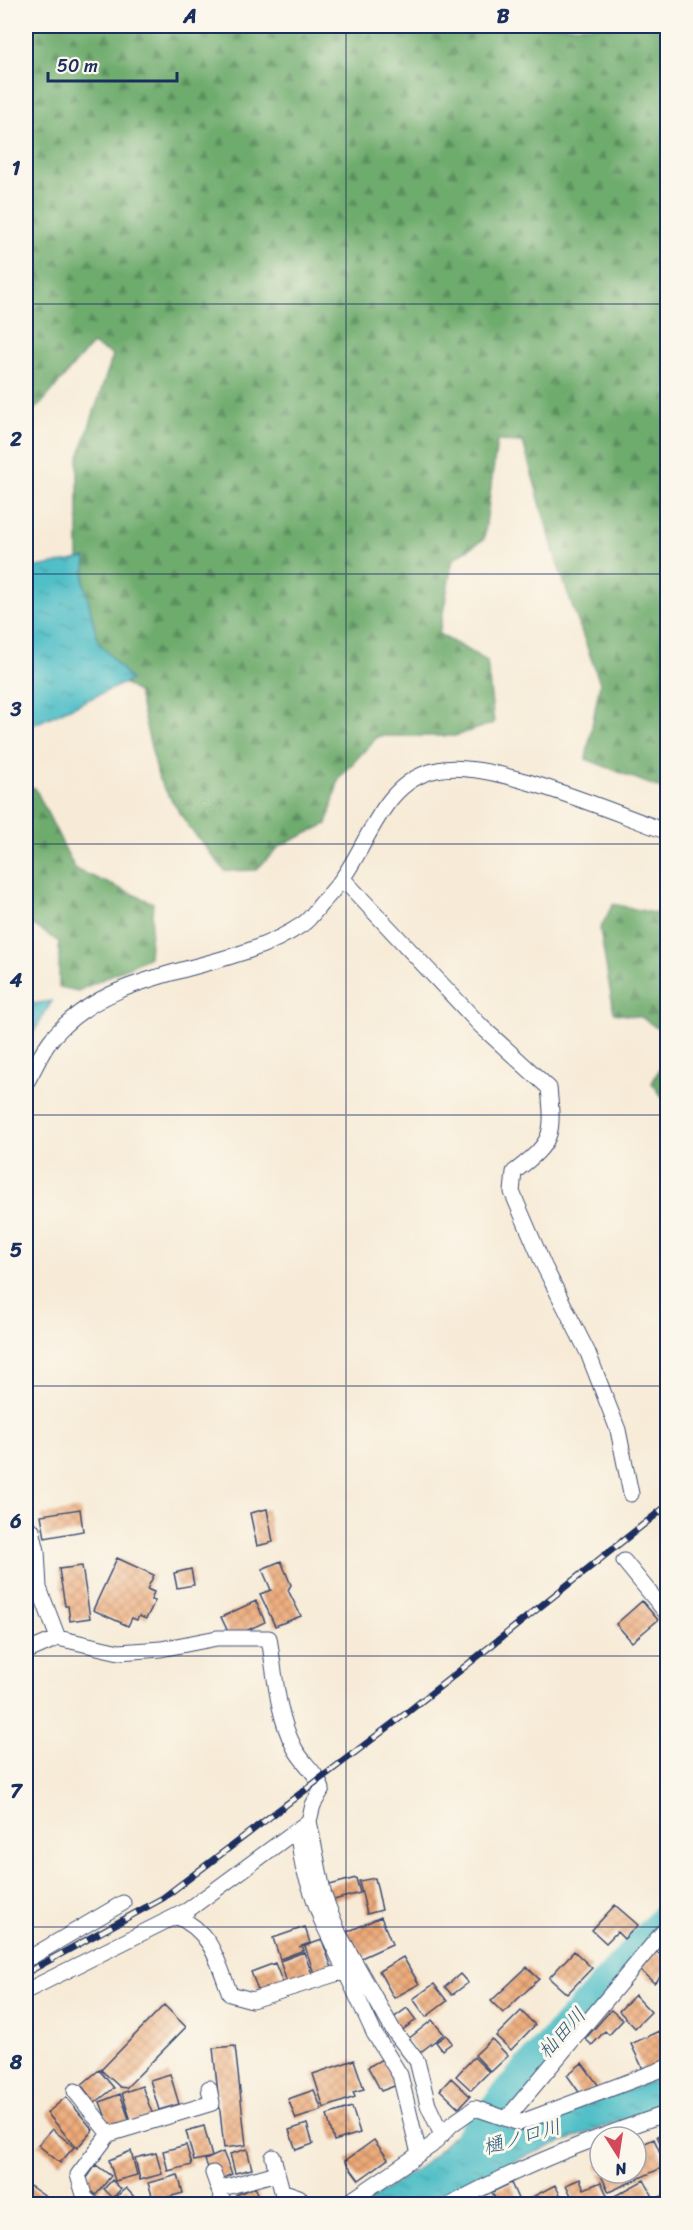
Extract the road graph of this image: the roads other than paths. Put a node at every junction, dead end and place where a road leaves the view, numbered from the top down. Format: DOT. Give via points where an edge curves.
graph roads {
  1 [pos="668,832"];
  2 [pos="343,879"];
  3 [pos="26,1083"];
  4 [pos="630,1494"];
  5 [pos="26,1527"];
  6 [pos="624,1561"];
  7 [pos="668,1615"];
  8 [pos="58,1638"];
  9 [pos="26,1652"];
  10 [pos="303,1826"];
  11 [pos="123,1903"];
  12 [pos="176,1916"];
  13 [pos="668,1926"];
  14 [pos="26,1956"];
  15 [pos="345,1971"];
  16 [pos="26,1991"];
  17 [pos="668,2067"];
  18 [pos="209,2088"];
  19 [pos="75,2091"];
  20 [pos="668,2113"];
  21 [pos="508,2117"];
  22 [pos="109,2134"];
  23 [pos="442,2135"];
  24 [pos="419,2154"];
  25 [pos="273,2157"];
  26 [pos="213,2173"];
  27 [pos="277,2173"];
  28 [pos="219,2189"];
  29 [pos="668,2202"];
  30 [pos="92,2205"];
  31 [pos="224,2205"];
  32 [pos="304,2205"];
  33 [pos="346,2205"];
  34 [pos="452,2205"];
  35 [pos="663,2205"];
  1 -- 2 [label="street" via="526,782 469,768 436,770 393,795 368,830"];
  2 -- 3 [label="street" via="305,922 267,944 126,986 87,1008 53,1037"];
  2 -- 4 [label="street" via="481,1026 549,1088 553,1125 543,1150 514,1172 512,1192 601,1386 618,1430"];
  5 -- 8 [label="street" via="32,1530 39,1588"];
  6 -- 7 [label="street"];
  8 -- 9 [label="street"];
  8 -- 10 [label="street" via="119,1652 217,1638 269,1638 281,1710 294,1748 319,1779 322,1789"];
  10 -- 12 [label="street"];
  10 -- 15 [label="street" via="303,1867"];
  10 -- 23 [label="street" via="339,1934 393,2030 417,2061 428,2105"];
  11 -- 14 [label="street" via="31,1957"];
  12 -- 15 [label="street" via="194,1923 205,1934 230,1994 252,2000"];
  12 -- 16 [label="street"];
  13 -- 21 [label="street"];
  15 -- 24 [label="street" via="374,2033 400,2074"];
  17 -- 21 [label="street" via="519,2123"];
  18 -- 22 [label="street" via="212,2103"];
  19 -- 22 [label="street"];
  20 -- 34 [label="street" via="599,2136 495,2180"];
  21 -- 23 [label="street" via="475,2108"];
  22 -- 30 [label="street" via="78,2175 85,2198"];
  23 -- 24 [label="street"];
  24 -- 33 [label="street"];
  25 -- 27 [label="street"];
  26 -- 28 [label="street"];
  27 -- 28 [label="street"];
  27 -- 32 [label="street" via="282,2191 299,2197"];
  28 -- 31 [label="street"];
  29 -- 35 [label="street"];
}
